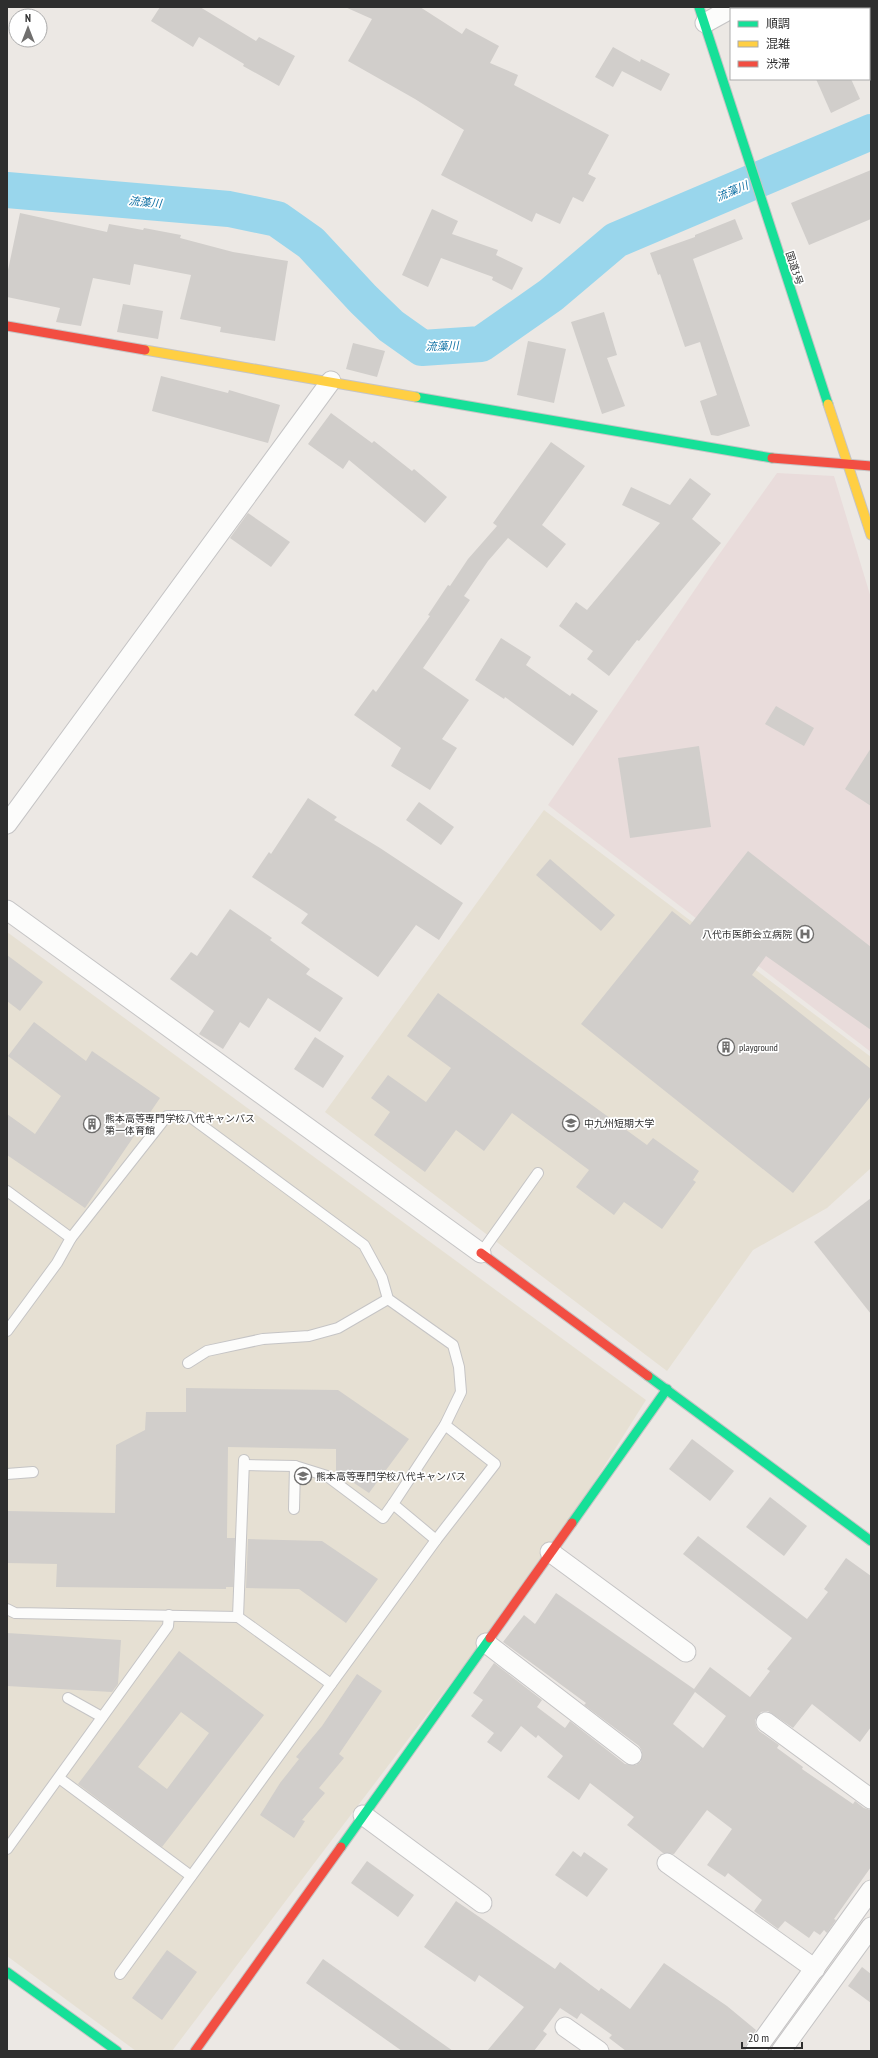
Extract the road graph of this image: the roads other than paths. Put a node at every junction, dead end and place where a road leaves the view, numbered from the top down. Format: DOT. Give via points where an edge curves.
graph roads {
  1 [pos="734,7"];
  2 [pos="702,15"];
  3 [pos="7,326"];
  4 [pos="330,381"];
  5 [pos="848,464"];
  6 [pos="871,466"];
  7 [pos="871,535"];
  8 [pos="7,824"];
  9 [pos="7,910"];
  10 [pos="538,1172"];
  11 [pos="7,1191"];
  12 [pos="71,1238"];
  13 [pos="481,1253"];
  14 [pos="388,1299"];
  15 [pos="7,1331"];
  16 [pos="188,1363"];
  17 [pos="667,1389"];
  18 [pos="445,1425"];
  19 [pos="295,1466"];
  20 [pos="32,1472"];
  21 [pos="7,1474"];
  22 [pos="393,1504"];
  23 [pos="294,1509"];
  24 [pos="436,1540"];
  25 [pos="871,1541"];
  26 [pos="550,1552"];
  27 [pos="7,1609"];
  28 [pos="168,1616"];
  29 [pos="238,1617"];
  30 [pos="486,1642"];
  31 [pos="686,1652"];
  32 [pos="331,1684"];
  33 [pos="68,1698"];
  34 [pos="102,1718"];
  35 [pos="766,1722"];
  36 [pos="632,1755"];
  37 [pos="59,1778"];
  38 [pos="871,1799"];
  39 [pos="363,1815"];
  40 [pos="7,1849"];
  41 [pos="667,1863"];
  42 [pos="191,1876"];
  43 [pos="871,1890"];
  44 [pos="482,1903"];
  45 [pos="852,1917"];
  46 [pos="871,1917"];
  47 [pos="871,1927"];
  48 [pos="815,1969"];
  49 [pos="7,1972"];
  50 [pos="120,1974"];
  51 [pos="565,2027"];
  52 [pos="117,2051"];
  53 [pos="195,2051"];
  54 [pos="598,2051"];
  55 [pos="755,2051"];
  56 [pos="781,2051"];
  1 -- 2 [label="street"];
  2 -- 5 [label="main road, 国道3号"];
  3 -- 4 [label="main road"];
  4 -- 5 [label="main road" via="777,459"];
  4 -- 8 [label="street"];
  5 -- 6 [label="main road"];
  5 -- 7 [label="main road, 国道3号"];
  9 -- 13 [label="street"];
  10 -- 13 [label="lane"];
  11 -- 12 [label="lane"];
  12 -- 14 [label="lane" via="167,1116 189,1116 364,1245 382,1278"];
  12 -- 15 [label="lane" via="57,1263"];
  13 -- 17 [label="main road"];
  14 -- 16 [label="lane" via="338,1328 309,1336 262,1339 207,1351"];
  14 -- 18 [label="lane" via="453,1346 460,1367 461,1392"];
  17 -- 25 [label="main road"];
  17 -- 26 [label="main road"];
  18 -- 22 [label="lane"];
  18 -- 24 [label="lane" via="495,1464"];
  19 -- 22 [label="lane" via="327,1476 383,1518"];
  19 -- 23 [label="lane"];
  19 -- 29 [label="lane" via="244,1462"];
  20 -- 21 [label="lane"];
  22 -- 24 [label="lane"];
  24 -- 32 [label="lane"];
  26 -- 30 [label="main road"];
  26 -- 31 [label="street"];
  27 -- 28 [label="lane" via="15,1612"];
  28 -- 29 [label="lane"];
  28 -- 34 [label="lane" via="168,1626"];
  29 -- 32 [label="lane"];
  30 -- 36 [label="street"];
  30 -- 39 [label="main road"];
  32 -- 42 [label="lane"];
  33 -- 34 [label="lane"];
  34 -- 37 [label="lane"];
  35 -- 38 [label="street"];
  37 -- 40 [label="lane"];
  37 -- 42 [label="lane"];
  39 -- 44 [label="street"];
  39 -- 53 [label="main road"];
  41 -- 48 [label="street"];
  42 -- 50 [label="lane"];
  43 -- 45 [label="street"];
  45 -- 46 [label="street"];
  45 -- 48 [label="street"];
  47 -- 56 [label="street"];
  48 -- 55 [label="street"];
  49 -- 52 [label="main road"];
  51 -- 54 [label="street"];
}
